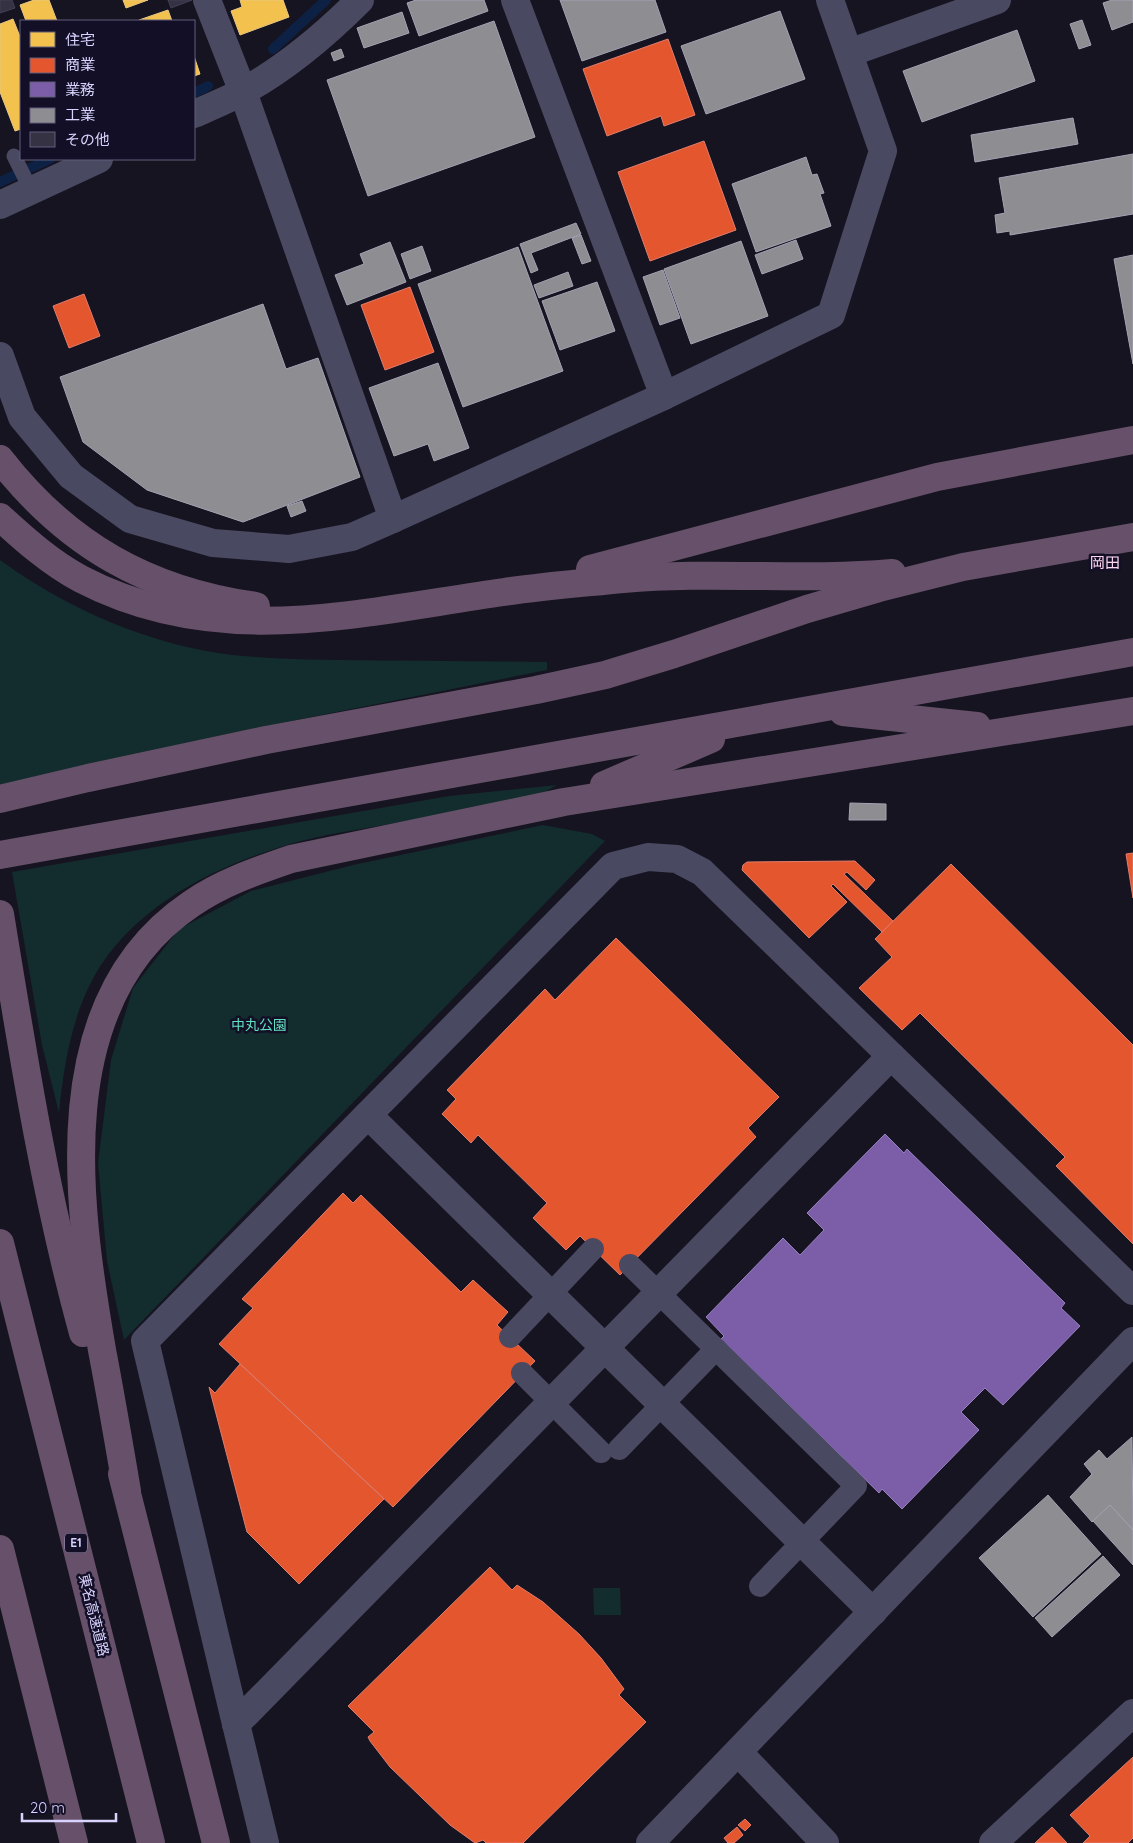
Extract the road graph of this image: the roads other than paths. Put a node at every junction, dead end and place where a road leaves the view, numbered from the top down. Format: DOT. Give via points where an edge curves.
graph roads {
  1 [pos="207,0"];
  2 [pos="360,0"];
  3 [pos="515,0"];
  4 [pos="830,0"];
  5 [pos="997,0"];
  6 [pos="849,53"];
  7 [pos="242,92"];
  8 [pos="195,114"];
  9 [pos="16,160"];
  10 [pos="96,160"];
  11 [pos="28,185"];
  12 [pos="0,205"];
  13 [pos="0,356"];
  14 [pos="664,396"];
  15 [pos="1133,440"];
  16 [pos="0,459"];
  17 [pos="0,517"];
  18 [pos="393,519"];
  19 [pos="1133,536"];
  20 [pos="963,567"];
  21 [pos="504,592"];
  22 [pos="399,609"];
  23 [pos="1133,652"];
  24 [pos="812,709"];
  25 [pos="1133,710"];
  26 [pos="756,720"];
  27 [pos="1013,730"];
  28 [pos="0,799"];
  29 [pos="564,802"];
  30 [pos="0,855"];
  31 [pos="0,914"];
  32 [pos="891,1056"];
  33 [pos="368,1115"];
  34 [pos="0,1242"];
  35 [pos="593,1249"];
  36 [pos="630,1265"];
  37 [pos="1133,1291"];
  38 [pos="510,1336"];
  39 [pos="1133,1341"];
  40 [pos="604,1349"];
  41 [pos="716,1349"];
  42 [pos="522,1373"];
  43 [pos="127,1491"];
  44 [pos="0,1549"];
  45 [pos="760,1586"];
  46 [pos="873,1612"];
  47 [pos="1133,1713"];
  48 [pos="236,1724"];
  49 [pos="739,1753"];
  50 [pos="74,1843"];
  51 [pos="151,1843"];
  52 [pos="216,1843"];
  53 [pos="265,1843"];
  54 [pos="650,1843"];
  55 [pos="825,1843"];
  56 [pos="993,1843"];
  1 -- 7 [label="street"];
  2 -- 7 [label="street" via="294,59"];
  3 -- 14 [label="street"];
  4 -- 6 [label="street"];
  5 -- 6 [label="street"];
  6 -- 14 [label="street" via="882,151 831,315"];
  7 -- 8 [label="street"];
  7 -- 18 [label="street"];
  9 -- 11 [label="lane"];
  10 -- 11 [label="street"];
  11 -- 12 [label="street"];
  13 -- 18 [label="street" via="22,417 71,476 130,520 213,543 289,549 352,537"];
  14 -- 18 [label="street"];
  15 -- 21 [label="highway" via="937,477"];
  16 -- 22 [label="highway" via="19,484 78,538 149,578 233,603 280,609 336,612"];
  17 -- 22 [label="highway" via="46,557 82,579 159,608 202,617 246,621 334,618"];
  19 -- 20 [label="highway"];
  20 -- 21 [label="highway" via="804,577 647,577"];
  20 -- 28 [label="highway" via="807,609 605,675 256,742"];
  21 -- 22 [label="highway"];
  23 -- 24 [label="highway"];
  24 -- 26 [label="highway"];
  24 -- 27 [label="highway"];
  25 -- 27 [label="highway"];
  26 -- 29 [label="highway"];
  26 -- 30 [label="highway"];
  27 -- 29 [label="highway"];
  29 -- 43 [label="highway" via="328,850 254,872 191,904 140,951 119,982 104,1015 85,1093 80,1175 89,1274"];
  31 -- 43 [label="highway" via="49,1198"];
  32 -- 33 [label="street" via="702,872 677,859 648,857 613,866"];
  32 -- 37 [label="street"];
  32 -- 40 [label="street"];
  33 -- 40 [label="street"];
  33 -- 48 [label="street" via="145,1341"];
  34 -- 51 [label="highway, 東名高速道路 / E1"];
  35 -- 38 [label="street, bridge"];
  36 -- 41 [label="street, bridge"];
  39 -- 46 [label="street"];
  40 -- 46 [label="street"];
  40 -- 48 [label="street"];
  41 -- 42 [label="street, bridge" via="610,1450"];
  41 -- 45 [label="street, bridge" via="856,1486"];
  43 -- 52 [label="highway"];
  44 -- 50 [label="highway"];
  46 -- 49 [label="street"];
  47 -- 56 [label="street"];
  48 -- 53 [label="street"];
  49 -- 54 [label="street"];
  49 -- 55 [label="street"];
}
